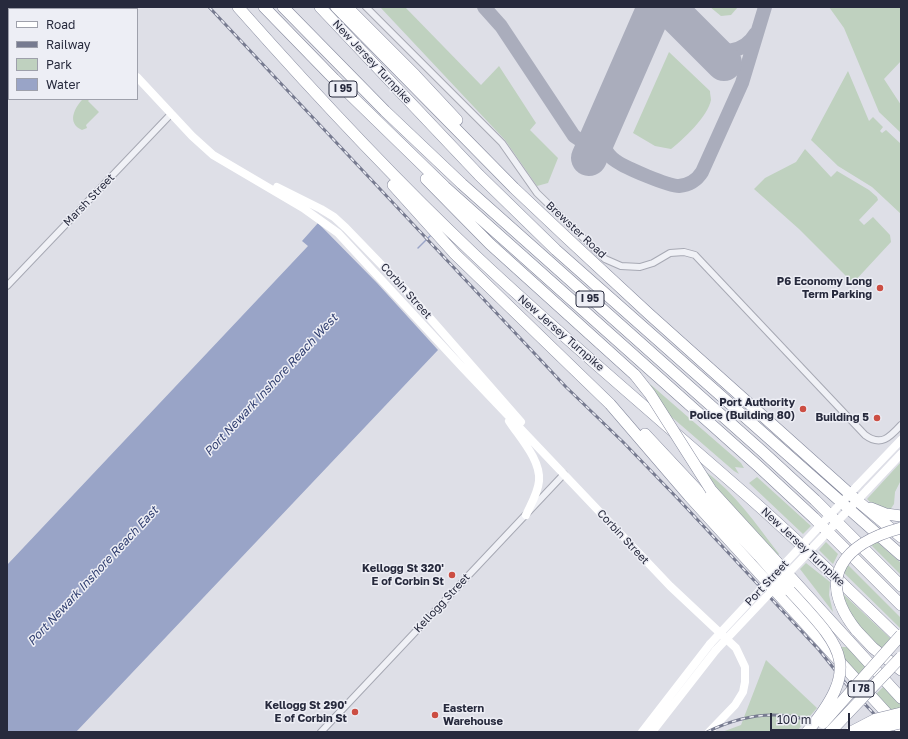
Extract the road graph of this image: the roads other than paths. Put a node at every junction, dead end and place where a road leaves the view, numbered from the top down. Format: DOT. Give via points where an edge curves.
graph roads {
  1 [pos="238,7"];
  2 [pos="264,7"];
  3 [pos="283,7"];
  4 [pos="320,7"];
  5 [pos="336,7"];
  6 [pos="347,7"];
  7 [pos="366,7"];
  8 [pos="138,79"];
  9 [pos="171,114"];
  10 [pos="386,131"];
  11 [pos="374,156"];
  12 [pos="250,177"];
  13 [pos="533,205"];
  14 [pos="7,286"];
  15 [pos="568,362"];
  16 [pos="498,404"];
  17 [pos="901,425"];
  18 [pos="901,440"];
  19 [pos="533,441"];
  20 [pos="901,454"];
  21 [pos="564,474"];
  22 [pos="711,490"];
  23 [pos="855,490"];
  24 [pos="526,515"];
  25 [pos="901,516"];
  26 [pos="901,528"];
  27 [pos="901,537"];
  28 [pos="758,555"];
  29 [pos="901,555"];
  30 [pos="901,586"];
  31 [pos="901,605"];
  32 [pos="901,635"];
  33 [pos="901,640"];
  34 [pos="713,647"];
  35 [pos="901,647"];
  36 [pos="901,657"];
  37 [pos="901,670"];
  38 [pos="901,698"];
  39 [pos="901,713"];
  40 [pos="901,723"];
  41 [pos="901,729"];
  42 [pos="321,732"];
  43 [pos="642,732"];
  44 [pos="652,732"];
  45 [pos="709,732"];
  46 [pos="807,732"];
  47 [pos="816,732"];
  48 [pos="821,732"];
  49 [pos="830,732"];
  50 [pos="851,732"];
  51 [pos="870,732"];
  1 -- 11 [label="highway, New Jersey Turnpike / I 95"];
  2 -- 10 [label="highway, I 95"];
  3 -- 30 [label="highway, New Jersey Turnpike / I 95" via="462,184 763,452"];
  4 -- 29 [label="highway, New Jersey Turnpike / I 95" via="454,150 545,240"];
  5 -- 13 [label="highway"];
  6 -- 13 [label="highway" via="425,84"];
  7 -- 17 [label="street, Brewster Road" via="502,143 537,193 600,255 616,264 633,267 647,266 670,253 684,252 695,255 865,435 875,440 883,440"];
  8 -- 9 [label="main road, Corbin Street"];
  9 -- 12 [label="main road, Corbin Street" via="209,152"];
  9 -- 14 [label="street, Marsh Street"];
  10 -- 22 [label="highway, bridge" via="404,156 475,230 635,375 650,394"];
  10 -- 31 [label="highway, I 95" via="479,219 758,466"];
  11 -- 15 [label="highway" via="393,185 444,242"];
  11 -- 33 [label="highway, New Jersey Turnpike / I 95" via="517,295 744,493"];
  12 -- 16 [label="main road, Corbin Street" via="328,224 338,233"];
  12 -- 19 [label="main road, Corbin Street" via="321,209 346,228 401,285 497,393"];
  13 -- 23 [label="highway" via="649,314"];
  15 -- 28 [label="highway" via="629,416"];
  15 -- 41 [label="highway" via="615,409 693,501"];
  16 -- 19 [label="main road, Corbin Street"];
  16 -- 24 [label="main road" via="538,467 540,480"];
  18 -- 23 [label="main road, Port Street"];
  19 -- 21 [label="main road, Corbin Street"];
  20 -- 34 [label="main road, Port Street, bridge"];
  21 -- 24 [label="street, Kellogg Street"];
  21 -- 45 [label="main road, Corbin Street" via="670,586 736,648 742,658 745,672 744,687 738,701"];
  22 -- 28 [label="highway" via="719,506"];
  22 -- 38 [label="highway"];
  23 -- 25 [label="highway" via="877,511"];
  23 -- 27 [label="highway" via="860,503"];
  23 -- 34 [label="main road, Port Street, bridge"];
  24 -- 42 [label="street, Kellogg Street"];
  26 -- 37 [label="highway, bridge" via="863,542 842,564 837,580 838,597 843,612 873,648"];
  28 -- 46 [label="highway, bridge" via="830,637 838,654 840,679 834,696"];
  32 -- 47 [label="highway, bridge"];
  34 -- 43 [label="main road, Port Street"];
  34 -- 44 [label="main road, Port Street"];
  35 -- 48 [label="highway, I 78"];
  36 -- 49 [label="highway, I 78, bridge"];
  39 -- 50 [label="highway, bridge" via="879,717"];
  40 -- 51 [label="highway, bridge"];
}
